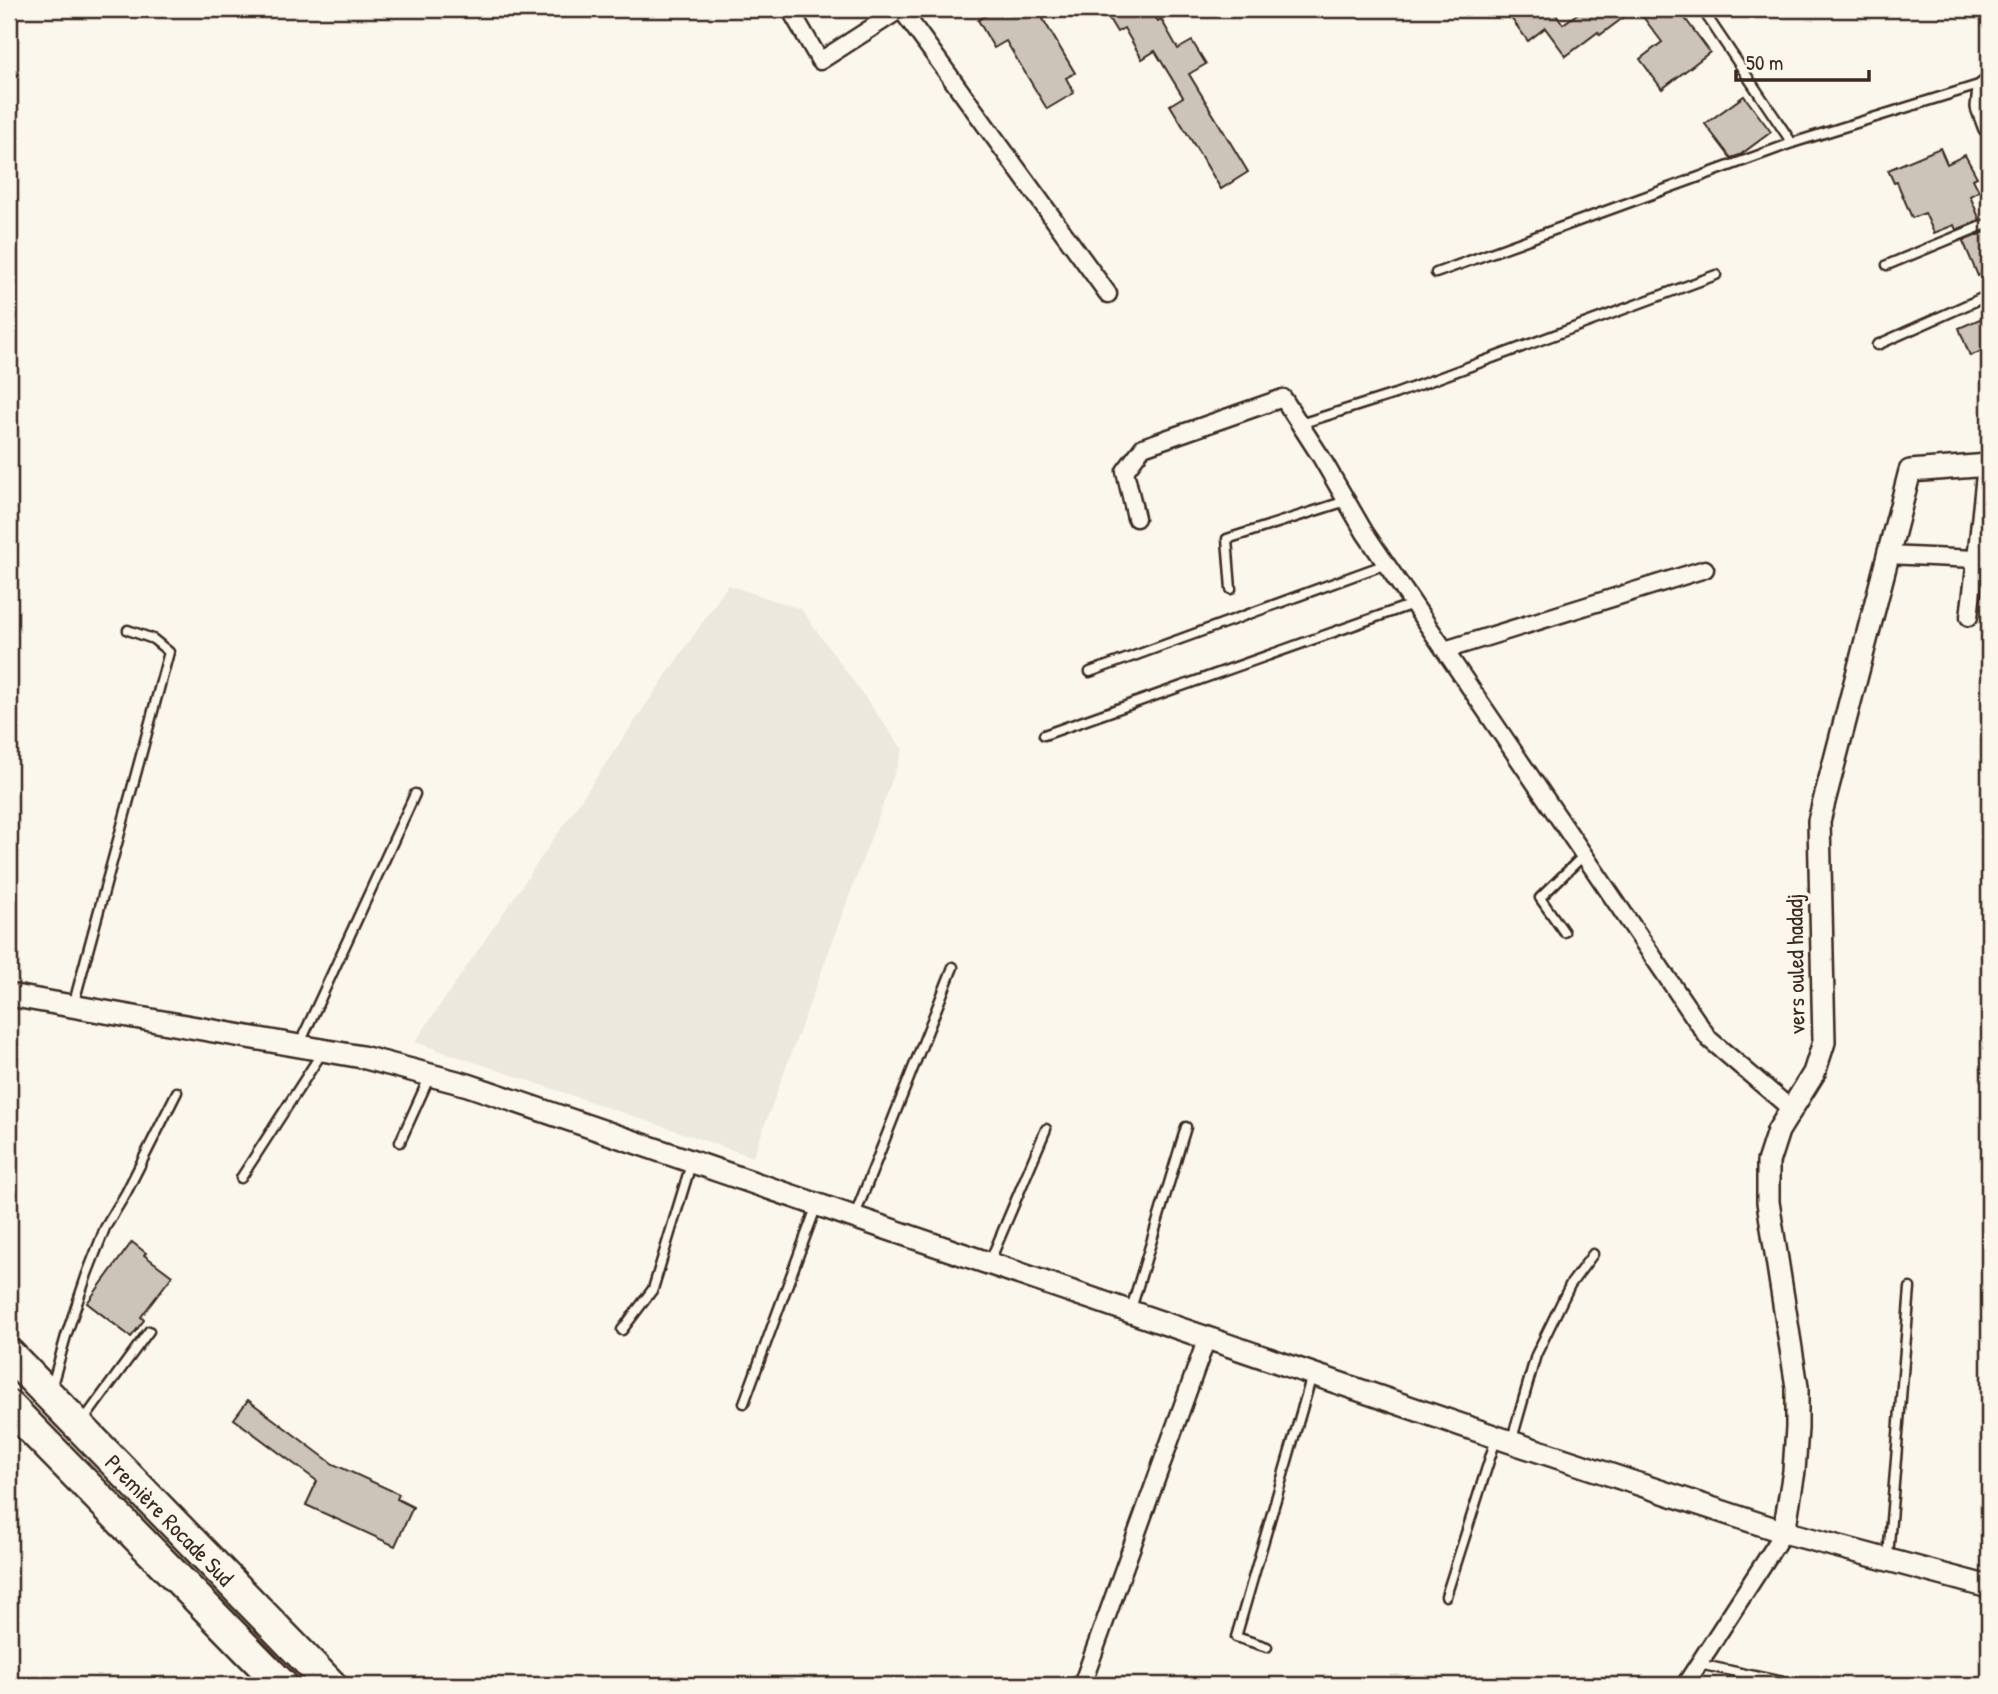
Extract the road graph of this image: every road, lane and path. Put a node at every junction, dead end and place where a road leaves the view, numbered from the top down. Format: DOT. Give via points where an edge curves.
graph roads {
  1 [pos="790,9"];
  2 [pos="1702,9"];
  3 [pos="1989,83"];
  4 [pos="1989,125"];
  5 [pos="1792,143"];
  6 [pos="1989,223"];
  7 [pos="1887,265"];
  8 [pos="1436,273"];
  9 [pos="1716,275"];
  10 [pos="1108,294"];
  11 [pos="1989,295"];
  12 [pos="1877,345"];
  13 [pos="1300,424"];
  14 [pos="1987,465"];
  15 [pos="1346,501"];
  16 [pos="1136,518"];
  17 [pos="1887,555"];
  18 [pos="1976,559"];
  19 [pos="1386,564"];
  20 [pos="1704,569"];
  21 [pos="1231,589"];
  22 [pos="1413,604"];
  23 [pos="1969,617"];
  24 [pos="128,630"];
  25 [pos="1445,650"];
  26 [pos="1090,672"];
  27 [pos="1044,735"];
  28 [pos="415,794"];
  29 [pos="1584,855"];
  30 [pos="1564,932"];
  31 [pos="953,967"];
  32 [pos="9,995"];
  33 [pos="73,1006"];
  34 [pos="299,1046"];
  35 [pos="323,1050"];
  36 [pos="430,1075"];
  37 [pos="177,1092"];
  38 [pos="1791,1109"];
  39 [pos="1186,1127"];
  40 [pos="1046,1129"];
  41 [pos="400,1142"];
  42 [pos="692,1162"];
  43 [pos="241,1178"];
  44 [pos="817,1205"];
  45 [pos="854,1218"];
  46 [pos="1593,1254"];
  47 [pos="989,1264"];
  48 [pos="1910,1288"];
  49 [pos="1130,1312"];
  50 [pos="149,1331"];
  51 [pos="622,1331"];
  52 [pos="1207,1338"];
  53 [pos="9,1354"];
  54 [pos="1312,1375"];
  55 [pos="50,1395"];
  56 [pos="744,1404"];
  57 [pos="9,1406"];
  58 [pos="80,1426"];
  59 [pos="1504,1440"];
  60 [pos="1784,1532"];
  61 [pos="1888,1560"];
  62 [pos="1989,1587"];
  63 [pos="1446,1596"];
  64 [pos="1267,1647"];
  65 [pos="1699,1664"];
  66 [pos="282,1685"];
  67 [pos="331,1685"];
  68 [pos="1082,1685"];
  69 [pos="1685,1685"];
  70 [pos="1797,1685"];
  1 -- 10 [label="street" via="820,61 901,9"];
  2 -- 5 [label="lane"];
  3 -- 4 [label="street" via="1982,107"];
  3 -- 5 [label="lane"];
  5 -- 8 [label="lane"];
  6 -- 7 [label="lane"];
  9 -- 13 [label="lane" via="1395,394"];
  11 -- 12 [label="lane"];
  13 -- 15 [label="street"];
  13 -- 16 [label="street" via="1283,398 1143,447 1125,471"];
  14 -- 17 [label="street, vers ouled hadadj" via="1910,471"];
  14 -- 18 [label="street"];
  15 -- 19 [label="street"];
  15 -- 21 [label="lane" via="1227,540"];
  17 -- 18 [label="street"];
  17 -- 38 [label="street, vers ouled hadadj" via="1819,821 1824,1042 1814,1073"];
  18 -- 23 [label="street"];
  19 -- 22 [label="street"];
  19 -- 26 [label="lane"];
  20 -- 25 [label="street"];
  22 -- 25 [label="street"];
  22 -- 27 [label="lane"];
  24 -- 33 [label="lane" via="153,639 169,652"];
  25 -- 29 [label="street"];
  28 -- 34 [label="lane"];
  29 -- 30 [label="lane" via="1539,898"];
  29 -- 38 [label="street" via="1709,1039"];
  31 -- 45 [label="lane"];
  32 -- 33 [label="street"];
  33 -- 34 [label="street"];
  34 -- 35 [label="street"];
  35 -- 36 [label="street"];
  35 -- 43 [label="lane"];
  36 -- 41 [label="lane"];
  36 -- 42 [label="street"];
  37 -- 55 [label="lane" via="106,1228 66,1336"];
  38 -- 60 [label="street, vers ouled hadadj" via="1768,1162 1768,1202 1797,1387 1794,1471"];
  39 -- 49 [label="lane"];
  40 -- 47 [label="lane"];
  42 -- 44 [label="street"];
  42 -- 51 [label="lane" via="653,1289"];
  44 -- 45 [label="street"];
  44 -- 56 [label="lane"];
  45 -- 47 [label="street"];
  46 -- 59 [label="lane" via="1570,1285 1536,1355"];
  47 -- 49 [label="street"];
  48 -- 61 [label="lane"];
  49 -- 52 [label="street"];
  50 -- 58 [label="lane"];
  52 -- 54 [label="street"];
  52 -- 68 [label="street"];
  53 -- 55 [label="highway, Première Rocade Sud"];
  54 -- 59 [label="street"];
  54 -- 64 [label="lane" via="1236,1637"];
  55 -- 58 [label="highway, Première Rocade Sud"];
  57 -- 66 [label="highway, Première Rocade Sud"];
  58 -- 67 [label="highway, Première Rocade Sud"];
  59 -- 60 [label="street"];
  59 -- 63 [label="lane"];
  60 -- 61 [label="street"];
  60 -- 65 [label="street"];
  61 -- 62 [label="street"];
  65 -- 69 [label="street"];
  65 -- 70 [label="lane"];
}
